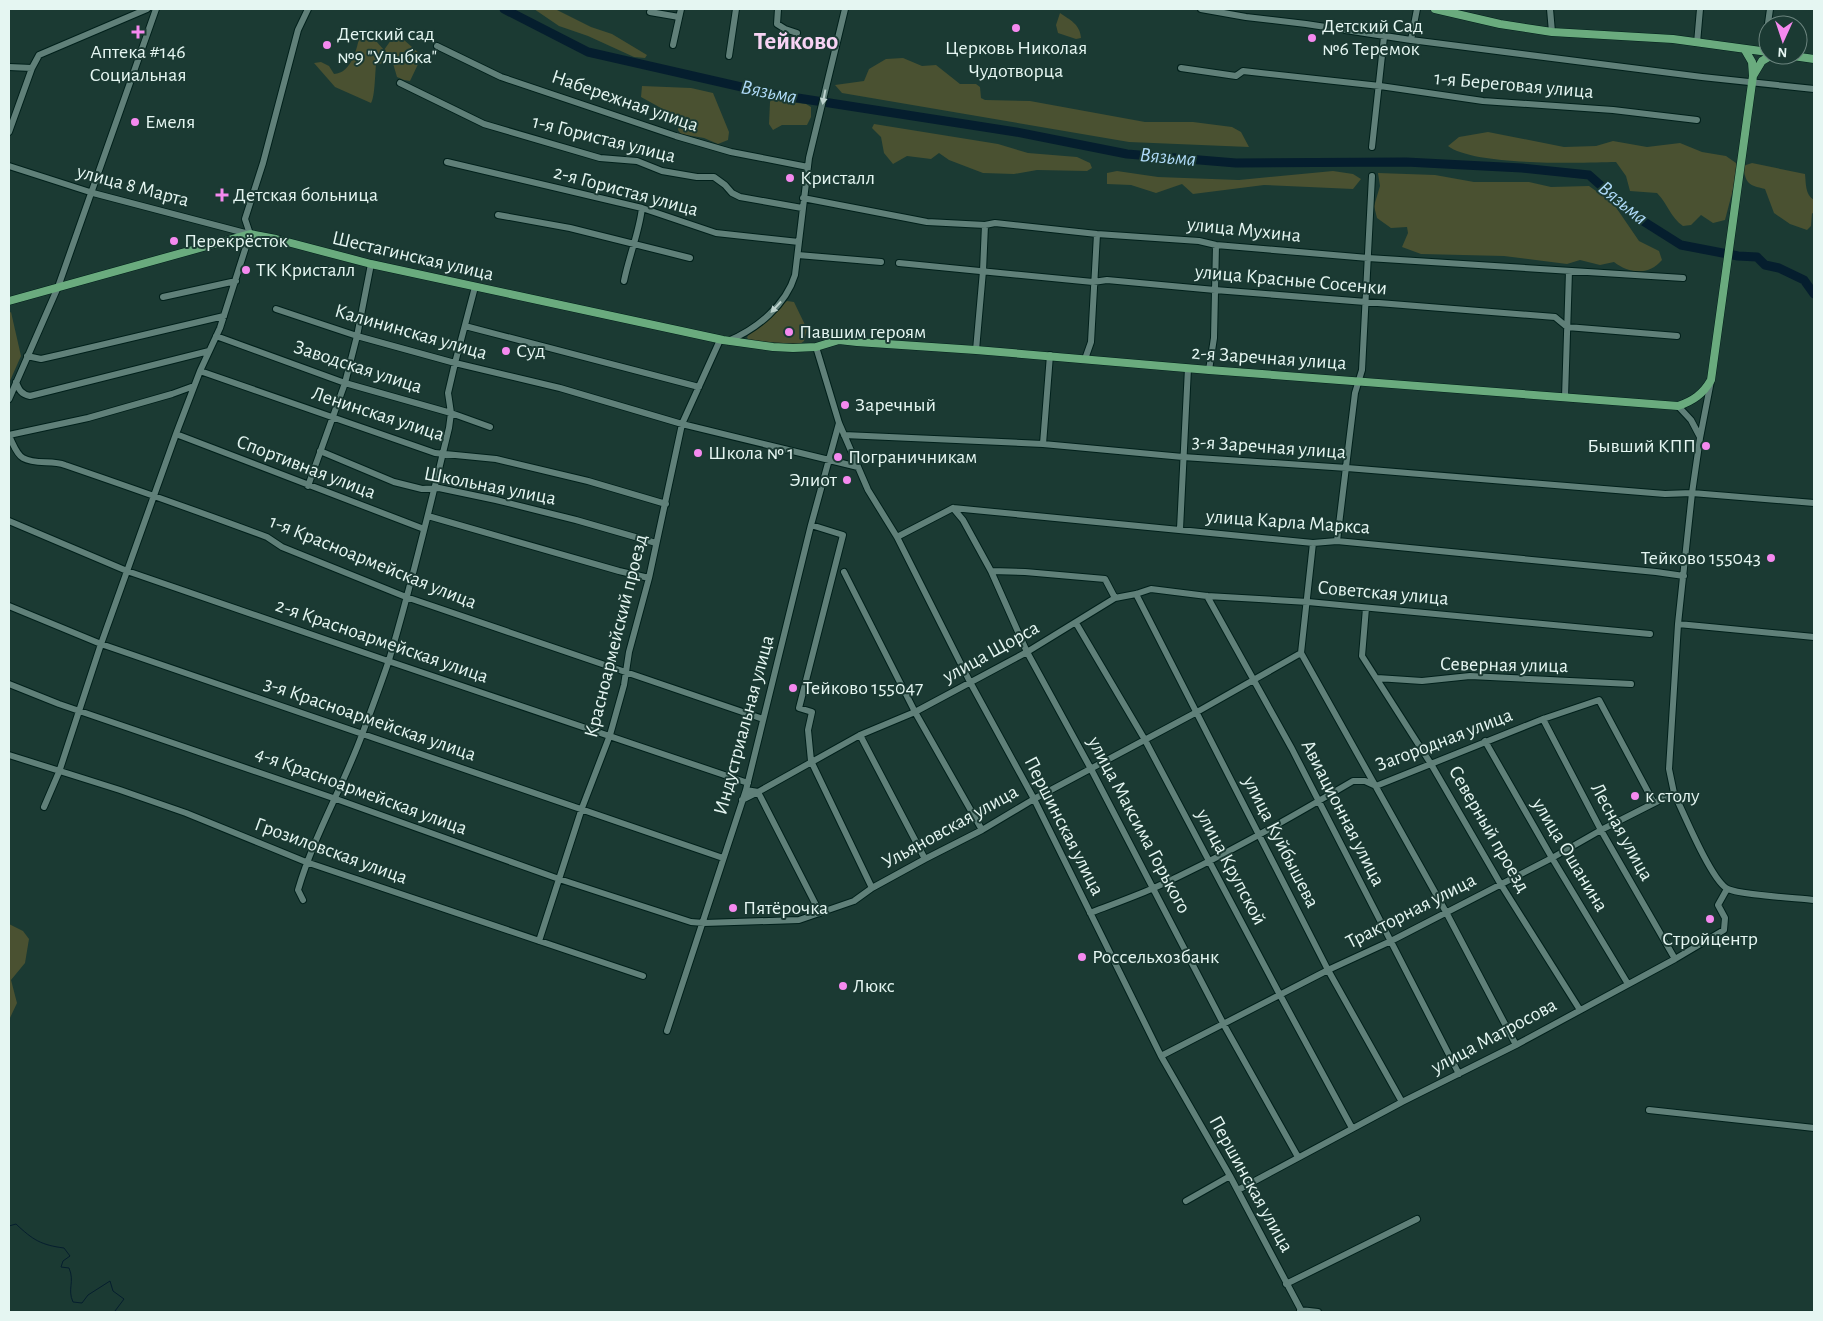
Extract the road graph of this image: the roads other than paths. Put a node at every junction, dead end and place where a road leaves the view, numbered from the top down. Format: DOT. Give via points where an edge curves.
graph roads {
  1 [pos="147,9"];
  2 [pos="156,9"];
  3 [pos="308,9"];
  4 [pos="682,9"];
  5 [pos="736,9"];
  6 [pos="778,9"];
  7 [pos="845,9"];
  8 [pos="1201,9"];
  9 [pos="1417,9"];
  10 [pos="1439,9"];
  11 [pos="1550,9"];
  12 [pos="1700,9"];
  13 [pos="650,12"];
  14 [pos="680,17"];
  15 [pos="1552,32"];
  16 [pos="797,33"];
  17 [pos="1384,37"];
  18 [pos="1411,40"];
  19 [pos="1697,43"];
  20 [pos="673,44"];
  21 [pos="437,46"];
  22 [pos="1746,50"];
  23 [pos="1758,51"];
  24 [pos="729,56"];
  25 [pos="1760,65"];
  26 [pos="9,67"];
  27 [pos="32,68"];
  28 [pos="1181,68"];
  29 [pos="1753,79"];
  30 [pos="400,83"];
  31 [pos="1380,86"];
  32 [pos="1814,90"];
  33 [pos="1697,120"];
  34 [pos="9,132"];
  35 [pos="1372,147"];
  36 [pos="446,162"];
  37 [pos="9,166"];
  38 [pos="808,167"];
  39 [pos="1372,176"];
  40 [pos="93,193"];
  41 [pos="803,198"];
  42 [pos="642,208"];
  43 [pos="802,208"];
  44 [pos="498,215"];
  45 [pos="985,225"];
  46 [pos="250,234"];
  47 [pos="1097,234"];
  48 [pos="799,242"];
  49 [pos="633,244"];
  50 [pos="1216,246"];
  51 [pos="798,255"];
  52 [pos="690,258"];
  53 [pos="1368,258"];
  54 [pos="881,262"];
  55 [pos="899,263"];
  56 [pos="372,264"];
  57 [pos="983,271"];
  58 [pos="1570,271"];
  59 [pos="1683,278"];
  60 [pos="236,281"];
  61 [pos="624,281"];
  62 [pos="1093,282"];
  63 [pos="58,287"];
  64 [pos="475,287"];
  65 [pos="1215,290"];
  66 [pos="163,297"];
  67 [pos="9,301"];
  68 [pos="1366,302"];
  69 [pos="276,309"];
  70 [pos="224,316"];
  71 [pos="465,326"];
  72 [pos="1567,327"];
  73 [pos="747,330"];
  74 [pos="216,336"];
  75 [pos="358,336"];
  76 [pos="1677,336"];
  77 [pos="724,341"];
  78 [pos="745,344"];
  79 [pos="816,347"];
  80 [pos="976,350"];
  81 [pos="209,351"];
  82 [pos="28,356"];
  83 [pos="1050,356"];
  84 [pos="1085,359"];
  85 [pos="454,363"];
  86 [pos="1188,368"];
  87 [pos="1209,370"];
  88 [pos="200,371"];
  89 [pos="1711,380"];
  90 [pos="16,381"];
  91 [pos="1358,381"];
  92 [pos="345,383"];
  93 [pos="194,386"];
  94 [pos="699,387"];
  95 [pos="1565,397"];
  96 [pos="9,398"];
  97 [pos="1678,406"];
  98 [pos="451,413"];
  99 [pos="333,418"];
  100 [pos="840,423"];
  101 [pos="682,424"];
  102 [pos="490,427"];
  103 [pos="176,434"];
  104 [pos="844,435"];
  105 [pos="9,436"];
  106 [pos="1700,438"];
  107 [pos="1043,444"];
  108 [pos="320,452"];
  109 [pos="443,454"];
  110 [pos="1183,458"];
  111 [pos="829,460"];
  112 [pos="858,467"];
  113 [pos="1347,468"];
  114 [pos="308,486"];
  115 [pos="434,488"];
  116 [pos="1692,493"];
  117 [pos="154,495"];
  118 [pos="1814,503"];
  119 [pos="666,504"];
  120 [pos="953,508"];
  121 [pos="428,516"];
  122 [pos="9,520"];
  123 [pos="811,524"];
  124 [pos="424,529"];
  125 [pos="1180,529"];
  126 [pos="897,537"];
  127 [pos="1337,541"];
  128 [pos="656,543"];
  129 [pos="1314,543"];
  130 [pos="127,571"];
  131 [pos="991,571"];
  132 [pos="844,572"];
  133 [pos="1684,576"];
  134 [pos="648,578"];
  135 [pos="1136,594"];
  136 [pos="1207,596"];
  137 [pos="406,597"];
  138 [pos="1115,598"];
  139 [pos="1308,602"];
  140 [pos="9,606"];
  141 [pos="1366,608"];
  142 [pos="1076,623"];
  143 [pos="1678,624"];
  144 [pos="1650,634"];
  145 [pos="1814,637"];
  146 [pos="101,644"];
  147 [pos="1028,652"];
  148 [pos="1302,653"];
  149 [pos="388,662"];
  150 [pos="626,672"];
  151 [pos="1377,678"];
  152 [pos="1255,680"];
  153 [pos="970,682"];
  154 [pos="9,684"];
  155 [pos="1631,684"];
  156 [pos="79,710"];
  157 [pos="915,712"];
  158 [pos="1197,712"];
  159 [pos="763,719"];
  160 [pos="1543,719"];
  161 [pos="362,734"];
  162 [pos="610,735"];
  163 [pos="860,735"];
  164 [pos="1145,740"];
  165 [pos="1485,741"];
  166 [pos="9,755"];
  167 [pos="811,761"];
  168 [pos="1432,764"];
  169 [pos="1091,769"];
  170 [pos="59,772"];
  171 [pos="748,783"];
  172 [pos="1376,786"];
  173 [pos="746,790"];
  174 [pos="758,792"];
  175 [pos="1674,793"];
  176 [pos="336,799"];
  177 [pos="1034,799"];
  178 [pos="742,800"];
  179 [pos="1319,801"];
  180 [pos="1654,803"];
  181 [pos="44,807"];
  182 [pos="582,808"];
  183 [pos="982,830"];
  184 [pos="1601,830"];
  185 [pos="1258,835"];
  186 [pos="724,858"];
  187 [pos="1552,858"];
  188 [pos="925,859"];
  189 [pos="1210,860"];
  190 [pos="306,862"];
  191 [pos="558,879"];
  192 [pos="1500,883"];
  193 [pos="872,888"];
  194 [pos="1153,888"];
  195 [pos="1727,889"];
  196 [pos="303,900"];
  197 [pos="1814,900"];
  198 [pos="1446,912"];
  199 [pos="820,913"];
  200 [pos="1090,913"];
  201 [pos="704,923"];
  202 [pos="539,940"];
  203 [pos="1391,941"];
  204 [pos="1675,959"];
  205 [pos="1328,970"];
  206 [pos="643,976"];
  207 [pos="1628,984"];
  208 [pos="1280,996"];
  209 [pos="1580,1010"];
  210 [pos="1224,1025"];
  211 [pos="667,1031"];
  212 [pos="1516,1045"];
  213 [pos="1161,1056"];
  214 [pos="1459,1074"];
  215 [pos="1402,1102"];
  216 [pos="1649,1110"];
  217 [pos="1352,1128"];
  218 [pos="1814,1128"];
  219 [pos="1298,1157"];
  220 [pos="1230,1176"];
  221 [pos="1238,1190"];
  222 [pos="1186,1201"];
  223 [pos="1417,1219"];
  224 [pos="1286,1284"];
  225 [pos="1301,1311"];
  226 [pos="1318,1312"];
  1 -- 27 [label="street" via="39,54"];
  2 -- 40 [label="street"];
  3 -- 46 [label="street" via="298,30 246,218"];
  4 -- 14 [label="street"];
  5 -- 24 [label="street"];
  6 -- 16 [label="street" via="777,24"];
  7 -- 38 [label="street, one-way"];
  8 -- 17 [label="street"];
  9 -- 18 [label="street"];
  10 -- 15 [label="main road" via="1500,24"];
  11 -- 15 [label="street"];
  12 -- 19 [label="street"];
  13 -- 14 [label="street"];
  14 -- 20 [label="street"];
  15 -- 19 [label="main road"];
  17 -- 18 [label="street"];
  17 -- 31 [label="street"];
  18 -- 29 [label="street" via="1702,77"];
  19 -- 22 [label="main road"];
  21 -- 38 [label="street, Набережная улица" via="502,77 676,136 732,152"];
  22 -- 23 [label="main road"];
  22 -- 29 [label="main road" via="1752,62"];
  25 -- 29 [label="main road"];
  26 -- 27 [label="street"];
  27 -- 34 [label="street"];
  28 -- 31 [label="street, 1-я Береговая улица" via="1236,76 1243,71"];
  29 -- 32 [label="street"];
  29 -- 89 [label="main road"];
  30 -- 43 [label="street, 1-я Гористая улица" via="484,124 600,158 637,161 662,171 714,177 740,196"];
  31 -- 33 [label="street, 1-я Береговая улица" via="1483,102 1613,110"];
  31 -- 35 [label="street"];
  36 -- 42 [label="street, 2-я Гористая улица"];
  37 -- 40 [label="street, улица 8 Марта"];
  38 -- 41 [label="street"];
  39 -- 53 [label="street"];
  40 -- 46 [label="street, улица 8 Марта"];
  40 -- 63 [label="street"];
  41 -- 43 [label="street"];
  41 -- 45 [label="street, улица Мухина" via="927,222"];
  42 -- 48 [label="street, 2-я Гористая улица" via="716,233"];
  42 -- 49 [label="street"];
  43 -- 48 [label="street"];
  44 -- 49 [label="street"];
  45 -- 47 [label="street, улица Мухина" via="995,223"];
  45 -- 57 [label="street"];
  46 -- 56 [label="main road, Шестагинская улица"];
  46 -- 60 [label="street"];
  46 -- 63 [label="main road, Шестагинская улица"];
  47 -- 50 [label="street, улица Мухина" via="1198,241"];
  47 -- 62 [label="street"];
  48 -- 51 [label="street"];
  49 -- 52 [label="street"];
  49 -- 61 [label="street"];
  50 -- 53 [label="street, улица Мухина"];
  50 -- 65 [label="street"];
  51 -- 54 [label="street"];
  51 -- 73 [label="street, one-way" via="791,288 784,299"];
  53 -- 58 [label="street, улица Мухина"];
  53 -- 68 [label="street"];
  55 -- 57 [label="street, улица Красные Сосенки"];
  56 -- 64 [label="main road, Шестагинская улица"];
  56 -- 75 [label="street"];
  57 -- 62 [label="street, улица Красные Сосенки"];
  57 -- 80 [label="street"];
  58 -- 59 [label="street, улица Мухина"];
  58 -- 72 [label="street"];
  60 -- 66 [label="street"];
  60 -- 70 [label="street"];
  62 -- 65 [label="street, улица Красные Сосенки" via="1107,280"];
  62 -- 84 [label="street" via="1091,342"];
  63 -- 67 [label="main road, Шестагинская улица"];
  63 -- 82 [label="street"];
  64 -- 71 [label="street"];
  64 -- 77 [label="main road, Шестагинская улица"];
  65 -- 68 [label="street, улица Красные Сосенки"];
  65 -- 87 [label="street" via="1214,338"];
  68 -- 72 [label="street, улица Красные Сосенки" via="1555,317"];
  68 -- 91 [label="street" via="1362,370"];
  69 -- 75 [label="street, Калининская улица"];
  70 -- 74 [label="street"];
  70 -- 82 [label="street" via="41,359"];
  71 -- 85 [label="street"];
  71 -- 94 [label="street"];
  72 -- 76 [label="street, улица Красные Сосенки"];
  72 -- 95 [label="street"];
  73 -- 77 [label="street"];
  73 -- 78 [label="street"];
  74 -- 81 [label="street"];
  74 -- 92 [label="street, Заводская улица"];
  75 -- 85 [label="street, Калининская улица"];
  75 -- 92 [label="street"];
  77 -- 78 [label="main road, Шестагинская улица"];
  77 -- 94 [label="street, Красноармейский проезд"];
  78 -- 79 [label="main road, Шестагинская улица"];
  79 -- 80 [label="main road, 2-я Заречная улица" via="839,340"];
  79 -- 100 [label="street, Першинская улица"];
  80 -- 83 [label="main road, 2-я Заречная улица"];
  81 -- 88 [label="street"];
  81 -- 90 [label="street" via="30,396 18,389"];
  82 -- 90 [label="street"];
  83 -- 84 [label="main road, 2-я Заречная улица"];
  83 -- 107 [label="street"];
  84 -- 86 [label="main road, 2-я Заречная улица"];
  85 -- 98 [label="street" via="448,394"];
  85 -- 101 [label="street, Калининская улица" via="560,388"];
  86 -- 87 [label="main road, 2-я Заречная улица"];
  86 -- 110 [label="street"];
  87 -- 91 [label="main road, 2-я Заречная улица"];
  88 -- 93 [label="street"];
  88 -- 99 [label="street, Ленинская улица"];
  89 -- 97 [label="main road" via="1704,392"];
  89 -- 106 [label="street"];
  90 -- 96 [label="street"];
  91 -- 95 [label="main road, 2-я Заречная улица"];
  91 -- 113 [label="street"];
  92 -- 98 [label="street, Заводская улица"];
  92 -- 99 [label="street"];
  93 -- 103 [label="street"];
  93 -- 105 [label="street" via="88,418"];
  94 -- 101 [label="street, Красноармейский проезд"];
  95 -- 97 [label="main road, 2-я Заречная улица"];
  97 -- 106 [label="street" via="1696,427"];
  98 -- 102 [label="street, Заводская улица"];
  98 -- 109 [label="street"];
  99 -- 108 [label="street"];
  99 -- 109 [label="street, Ленинская улица"];
  100 -- 104 [label="street, Першинская улица"];
  100 -- 111 [label="street, Индустриальная улица"];
  101 -- 111 [label="street, Калининская улица"];
  101 -- 119 [label="street, Красноармейский проезд"];
  103 -- 114 [label="street, Спортивная улица"];
  103 -- 117 [label="street"];
  104 -- 107 [label="street, 3-я Заречная улица"];
  104 -- 112 [label="street, Першинская улица"];
  105 -- 117 [label="street, 1-я Красноармейская улица" via="18,454 24,458 63,464"];
  106 -- 116 [label="street"];
  107 -- 110 [label="street, 3-я Заречная улица"];
  108 -- 114 [label="street"];
  108 -- 115 [label="street, Школьная улица" via="394,482 422,489"];
  109 -- 115 [label="street"];
  109 -- 119 [label="street, Ленинская улица" via="529,466"];
  110 -- 113 [label="street, 3-я Заречная улица"];
  110 -- 125 [label="street"];
  111 -- 112 [label="street, Калининская улица"];
  111 -- 123 [label="street, Индустриальная улица"];
  112 -- 126 [label="street, Першинская улица"];
  113 -- 116 [label="street, 3-я Заречная улица" via="1665,494"];
  113 -- 127 [label="street"];
  114 -- 124 [label="street, Спортивная улица"];
  115 -- 121 [label="street"];
  115 -- 128 [label="street, Школьная улица" via="496,500"];
  116 -- 118 [label="street, 3-я Заречная улица"];
  116 -- 133 [label="street"];
  117 -- 130 [label="street"];
  117 -- 137 [label="street, 1-я Красноармейская улица" via="267,537"];
  119 -- 128 [label="street, Красноармейский проезд"];
  120 -- 125 [label="street, улица Карла Маркса"];
  120 -- 126 [label="street"];
  120 -- 131 [label="street, улица Максима Горького"];
  121 -- 124 [label="street"];
  121 -- 134 [label="street"];
  122 -- 130 [label="street, 2-я Красноармейская улица"];
  123 -- 159 [label="street, Индустриальная улица"];
  123 -- 167 [label="street" via="844,535 799,708 812,712 808,730"];
  124 -- 137 [label="street"];
  125 -- 129 [label="street, улица Карла Маркса"];
  126 -- 153 [label="street, Першинская улица"];
  127 -- 129 [label="street, улица Карла Маркса"];
  127 -- 133 [label="street, улица Карла Маркса"];
  128 -- 134 [label="street, Красноармейский проезд"];
  129 -- 139 [label="street"];
  130 -- 146 [label="street"];
  130 -- 149 [label="street, 2-я Красноармейская улица"];
  131 -- 138 [label="street" via="1105,580"];
  131 -- 147 [label="street, улица Максима Горького"];
  132 -- 157 [label="street"];
  133 -- 143 [label="street"];
  134 -- 150 [label="street, Красноармейский проезд"];
  135 -- 136 [label="street, Советская улица" via="1151,589"];
  135 -- 138 [label="street, Советская улица"];
  135 -- 158 [label="street, улица Куйбышева"];
  136 -- 139 [label="street, Советская улица"];
  136 -- 152 [label="street, Авиационная улица"];
  137 -- 149 [label="street"];
  137 -- 150 [label="street, 1-я Красноармейская улица"];
  138 -- 142 [label="street, улица Щорса"];
  139 -- 141 [label="street, Советская улица"];
  139 -- 148 [label="street"];
  140 -- 146 [label="street, 3-я Красноармейская улица"];
  141 -- 144 [label="street, Советская улица"];
  141 -- 151 [label="street, Северный проезд" via="1362,656"];
  142 -- 147 [label="street, улица Щорса"];
  142 -- 164 [label="street, улица Крупской"];
  143 -- 145 [label="street"];
  143 -- 175 [label="street" via="1668,769"];
  146 -- 156 [label="street"];
  146 -- 161 [label="street, 3-я Красноармейская улица"];
  147 -- 153 [label="street, улица Щорса"];
  147 -- 169 [label="street, улица Максима Горького"];
  148 -- 152 [label="street, Ульяновская улица"];
  148 -- 172 [label="street"];
  149 -- 161 [label="street"];
  149 -- 162 [label="street, 2-я Красноармейская улица"];
  150 -- 159 [label="street, 1-я Красноармейская улица"];
  150 -- 162 [label="street, Красноармейский проезд"];
  151 -- 155 [label="street, Северная улица" via="1422,681 1470,676"];
  151 -- 168 [label="street, Северный проезд"];
  152 -- 158 [label="street, Ульяновская улица"];
  152 -- 179 [label="street, Авиационная улица"];
  153 -- 157 [label="street, улица Щорса"];
  153 -- 177 [label="street, Першинская улица"];
  154 -- 156 [label="street, 4-я Красноармейская улица"];
  156 -- 170 [label="street"];
  156 -- 176 [label="street, 4-я Красноармейская улица"];
  157 -- 163 [label="street, улица Щорса"];
  157 -- 183 [label="street"];
  158 -- 164 [label="street, Ульяновская улица"];
  158 -- 185 [label="street, улица Куйбышева"];
  159 -- 171 [label="street, Индустриальная улица"];
  160 -- 165 [label="street, Загородная улица"];
  160 -- 180 [label="street, Загородная улица" via="1599,700"];
  160 -- 184 [label="street, Лесная улица"];
  161 -- 176 [label="street"];
  161 -- 182 [label="street, 3-я Красноармейская улица"];
  162 -- 171 [label="street, 2-я Красноармейская улица"];
  162 -- 182 [label="street, Красноармейский проезд"];
  163 -- 167 [label="street, улица Щорса"];
  163 -- 188 [label="street"];
  164 -- 169 [label="street, Ульяновская улица"];
  164 -- 189 [label="street, улица Крупской"];
  165 -- 168 [label="street, Загородная улица"];
  165 -- 187 [label="street, улица Ошанина"];
  166 -- 170 [label="street, Грозиловская улица"];
  167 -- 174 [label="street, улица Щорса"];
  167 -- 193 [label="street"];
  168 -- 172 [label="street, Загородная улица"];
  168 -- 192 [label="street, Северный проезд"];
  169 -- 177 [label="street, Ульяновская улица"];
  169 -- 194 [label="street, улица Максима Горького"];
  170 -- 181 [label="street"];
  170 -- 190 [label="street, Грозиловская улица" via="186,813"];
  171 -- 173 [label="street, Индустриальная улица"];
  172 -- 179 [label="street, Загородная улица" via="1365,781 1353,781"];
  172 -- 198 [label="street"];
  173 -- 174 [label="street"];
  173 -- 178 [label="street, Индустриальная улица"];
  174 -- 178 [label="street, улица Щорса"];
  174 -- 199 [label="street"];
  175 -- 180 [label="street, Тракторная улица"];
  175 -- 195 [label="street" via="1715,877"];
  176 -- 190 [label="street"];
  176 -- 191 [label="street, 4-я Красноармейская улица"];
  177 -- 183 [label="street, Ульяновская улица"];
  177 -- 200 [label="street, Першинская улица"];
  178 -- 186 [label="street, Индустриальная улица"];
  179 -- 185 [label="street, Загородная улица"];
  179 -- 203 [label="street, Авиационная улица"];
  180 -- 184 [label="street, Тракторная улица"];
  182 -- 186 [label="street, 3-я Красноармейская улица"];
  182 -- 191 [label="street, Красноармейский проезд"];
  183 -- 188 [label="street, Ульяновская улица"];
  184 -- 187 [label="street, Тракторная улица"];
  184 -- 204 [label="street, Лесная улица"];
  185 -- 189 [label="street, Загородная улица"];
  185 -- 205 [label="street, улица Куйбышева"];
  186 -- 201 [label="street, Индустриальная улица"];
  187 -- 192 [label="street, Тракторная улица"];
  187 -- 207 [label="street, улица Ошанина"];
  188 -- 193 [label="street, Ульяновская улица"];
  189 -- 194 [label="street, Загородная улица"];
  189 -- 208 [label="street, улица Крупской"];
  190 -- 196 [label="street" via="298,890"];
  190 -- 202 [label="street, Грозиловская улица"];
  191 -- 201 [label="street, 4-я Красноармейская улица" via="691,922"];
  191 -- 202 [label="street, Красноармейский проезд"];
  192 -- 198 [label="street, Тракторная улица"];
  192 -- 209 [label="street, Северный проезд"];
  193 -- 199 [label="street, Ульяновская улица" via="854,901"];
  194 -- 200 [label="street, Загородная улица"];
  194 -- 210 [label="street, улица Максима Горького"];
  195 -- 197 [label="street"];
  195 -- 204 [label="street, улица Матросова" via="1718,905 1725,918 1724,930"];
  198 -- 203 [label="street, Тракторная улица"];
  198 -- 212 [label="street"];
  199 -- 201 [label="street, Ульяновская улица" via="799,920"];
  200 -- 213 [label="street, Першинская улица"];
  201 -- 211 [label="street, Индустриальная улица"];
  202 -- 206 [label="street, Грозиловская улица"];
  203 -- 205 [label="street, Тракторная улица"];
  203 -- 214 [label="street, Авиационная улица"];
  204 -- 207 [label="street, улица Матросова"];
  205 -- 208 [label="street, Тракторная улица"];
  205 -- 215 [label="street, улица Куйбышева"];
  207 -- 209 [label="street, улица Матросова"];
  208 -- 210 [label="street, Тракторная улица"];
  208 -- 217 [label="street, улица Крупской"];
  209 -- 212 [label="street, улица Матросова"];
  210 -- 213 [label="street, Тракторная улица"];
  210 -- 219 [label="street, улица Максима Горького"];
  212 -- 214 [label="street, улица Матросова"];
  213 -- 220 [label="street, Першинская улица"];
  214 -- 215 [label="street, улица Матросова"];
  215 -- 217 [label="street, улица Матросова"];
  216 -- 218 [label="street"];
  217 -- 219 [label="street, улица Матросова"];
  219 -- 221 [label="street, улица Матросова"];
  220 -- 221 [label="street, Першинская улица"];
  220 -- 222 [label="street"];
  221 -- 224 [label="street, Першинская улица"];
  223 -- 224 [label="street"];
  224 -- 225 [label="street, Першинская улица"];
  225 -- 226 [label="street"];
}
